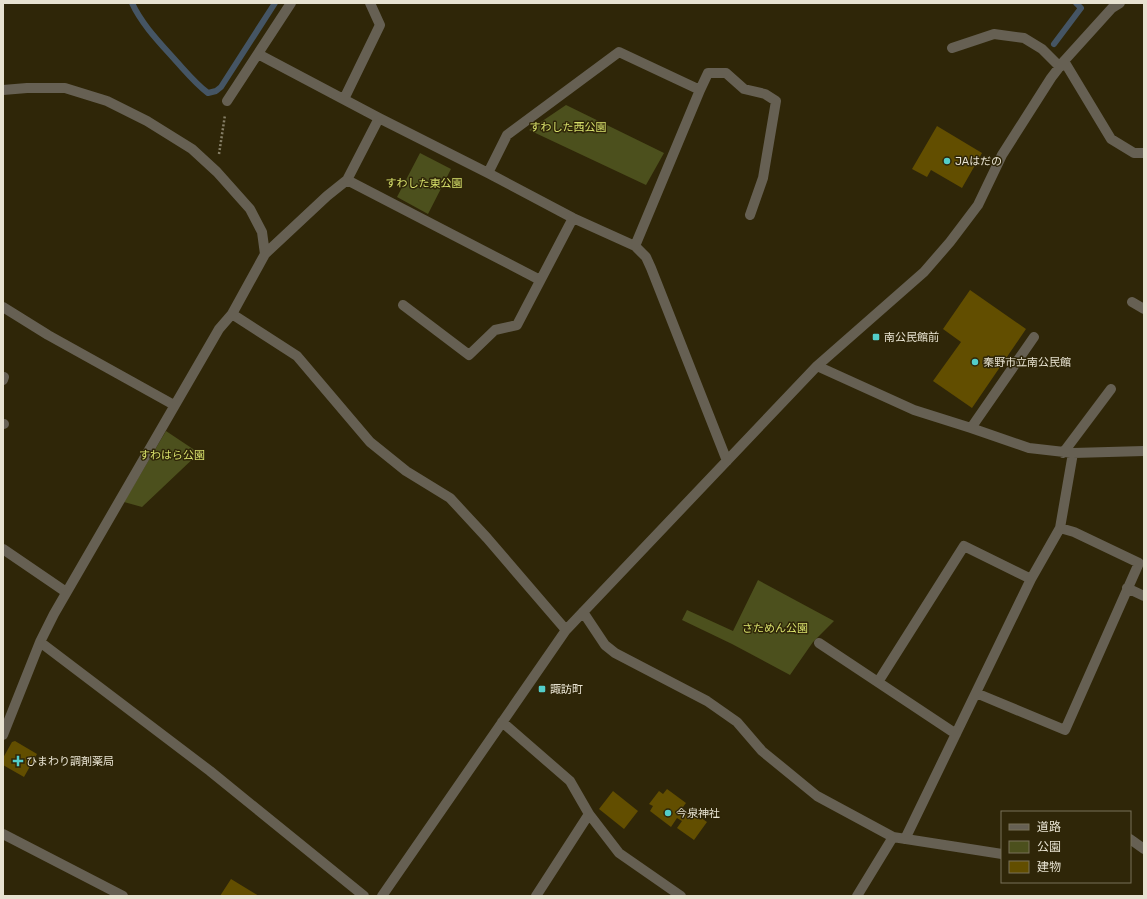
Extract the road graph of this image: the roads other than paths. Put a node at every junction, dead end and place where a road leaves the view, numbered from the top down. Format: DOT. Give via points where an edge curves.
graph roads {
  1 [pos="291,3"];
  2 [pos="370,3"];
  3 [pos="1120,3"];
  4 [pos="952,48"];
  5 [pos="258,54"];
  6 [pos="1062,64"];
  7 [pos="3,90"];
  8 [pos="700,90"];
  9 [pos="344,99"];
  10 [pos="227,101"];
  11 [pos="379,118"];
  12 [pos="1144,153"];
  13 [pos="488,174"];
  14 [pos="347,180"];
  15 [pos="750,215"];
  16 [pos="573,218"];
  17 [pos="635,246"];
  18 [pos="265,254"];
  19 [pos="540,280"];
  20 [pos="1132,302"];
  21 [pos="403,305"];
  22 [pos="3,307"];
  23 [pos="1144,309"];
  24 [pos="232,314"];
  25 [pos="1034,337"];
  26 [pos="817,366"];
  27 [pos="1111,389"];
  28 [pos="174,405"];
  29 [pos="971,428"];
  30 [pos="1144,451"];
  31 [pos="1068,453"];
  32 [pos="727,461"];
  33 [pos="1060,528"];
  34 [pos="3,549"];
  35 [pos="1031,579"];
  36 [pos="1128,588"];
  37 [pos="66,592"];
  38 [pos="1144,596"];
  39 [pos="583,612"];
  40 [pos="566,630"];
  41 [pos="40,642"];
  42 [pos="819,643"];
  43 [pos="878,682"];
  44 [pos="976,694"];
  45 [pos="502,722"];
  46 [pos="956,734"];
  47 [pos="3,735"];
  48 [pos="589,814"];
  49 [pos="3,834"];
  50 [pos="893,837"];
  51 [pos="905,839"];
  52 [pos="1131,840"];
  53 [pos="1144,849"];
  54 [pos="1001,854"];
  55 [pos="123,896"];
  56 [pos="364,896"];
  57 [pos="382,896"];
  58 [pos="536,896"];
  59 [pos="681,896"];
  60 [pos="857,896"];
  1 -- 5 [label="street"];
  2 -- 9 [label="street" via="380,25"];
  3 -- 6 [label="street" via="1112,8"];
  4 -- 6 [label="street" via="994,34 1024,38"];
  5 -- 9 [label="street"];
  5 -- 10 [label="street"];
  6 -- 12 [label="street" via="1111,139 1134,153"];
  6 -- 26 [label="street" via="1002,155 978,205 950,242 924,272"];
  7 -- 18 [label="street" via="65,88 107,100 192,148 250,209 262,232"];
  8 -- 13 [label="street" via="619,52 507,135"];
  8 -- 15 [label="street" via="708,73 726,73 744,89 765,94 776,101 763,178"];
  8 -- 17 [label="street"];
  9 -- 11 [label="street"];
  11 -- 13 [label="street"];
  11 -- 14 [label="street"];
  13 -- 16 [label="street"];
  14 -- 18 [label="street"];
  14 -- 19 [label="street"];
  16 -- 17 [label="street"];
  16 -- 19 [label="street"];
  17 -- 32 [label="street" via="646,257 651,268"];
  18 -- 24 [label="street"];
  19 -- 21 [label="street" via="517,325 495,330 470,355"];
  20 -- 23 [label="street"];
  22 -- 28 [label="street"];
  24 -- 28 [label="street" via="219,329"];
  24 -- 40 [label="street" via="297,356 370,442 406,472 450,498 488,538"];
  25 -- 29 [label="street"];
  26 -- 29 [label="street" via="914,410"];
  26 -- 32 [label="street"];
  27 -- 31 [label="street"];
  28 -- 37 [label="street"];
  29 -- 31 [label="street" via="1029,448"];
  30 -- 31 [label="street"];
  31 -- 33 [label="street"];
  32 -- 39 [label="street"];
  33 -- 35 [label="street"];
  33 -- 36 [label="street" via="1074,532 1139,563"];
  34 -- 37 [label="street"];
  35 -- 43 [label="street" via="964,546"];
  35 -- 44 [label="street"];
  36 -- 38 [label="street"];
  36 -- 44 [label="street" via="1065,730"];
  37 -- 41 [label="street"];
  39 -- 40 [label="street"];
  39 -- 50 [label="street" via="605,645 615,653 708,701 737,722 762,752 817,796"];
  40 -- 45 [label="street"];
  41 -- 47 [label="street"];
  41 -- 56 [label="street" via="210,771"];
  42 -- 43 [label="street"];
  43 -- 46 [label="street"];
  44 -- 46 [label="street"];
  45 -- 48 [label="street" via="570,781"];
  45 -- 57 [label="street"];
  46 -- 51 [label="street"];
  48 -- 58 [label="street"];
  48 -- 59 [label="street" via="619,854"];
  49 -- 55 [label="street"];
  50 -- 51 [label="street"];
  50 -- 60 [label="street"];
  51 -- 54 [label="street"];
  52 -- 53 [label="street"];
}
